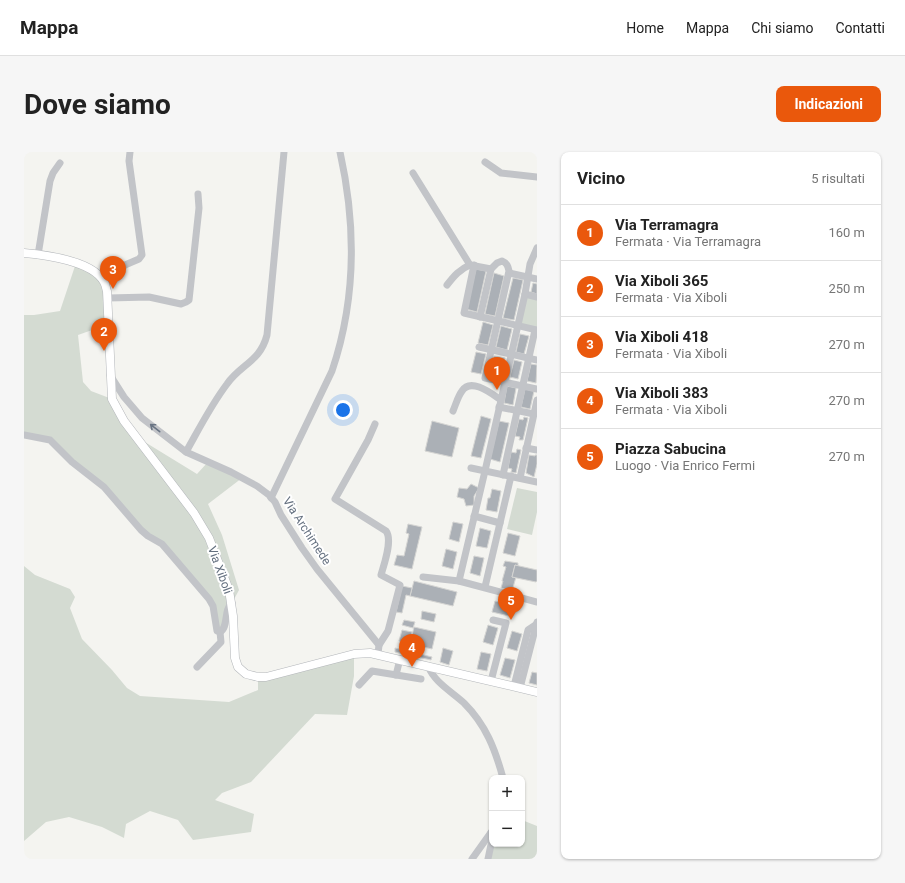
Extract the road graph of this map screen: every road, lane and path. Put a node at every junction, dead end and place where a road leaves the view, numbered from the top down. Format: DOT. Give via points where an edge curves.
graph roads {
  1 [pos="130,152"];
  2 [pos="284,152"];
  3 [pos="340,152"];
  4 [pos="60,162"];
  5 [pos="485,162"];
  6 [pos="413,173"];
  7 [pos="537,176"];
  8 [pos="198,194"];
  9 [pos="537,248"];
  10 [pos="24,253"];
  11 [pos="38,255"];
  12 [pos="472,265"];
  13 [pos="491,269"];
  14 [pos="509,273"];
  15 [pos="528,278"];
  16 [pos="537,279"];
  17 [pos="104,282"];
  18 [pos="447,285"];
  19 [pos="525,294"];
  20 [pos="537,297"];
  21 [pos="108,298"];
  22 [pos="480,317"];
  23 [pos="498,321"];
  24 [pos="518,326"];
  25 [pos="536,330"];
  26 [pos="479,347"];
  27 [pos="492,350"];
  28 [pos="511,354"];
  29 [pos="529,358"];
  30 [pos="537,360"];
  31 [pos="110,375"];
  32 [pos="505,382"];
  33 [pos="522,386"];
  34 [pos="537,389"];
  35 [pos="537,400"];
  36 [pos="500,403"];
  37 [pos="453,411"];
  38 [pos="517,411"];
  39 [pos="534,414"];
  40 [pos="375,424"];
  41 [pos="24,435"];
  42 [pos="526,448"];
  43 [pos="537,450"];
  44 [pos="186,452"];
  45 [pos="471,468"];
  46 [pos="485,471"];
  47 [pos="503,475"];
  48 [pos="511,476"];
  49 [pos="520,478"];
  50 [pos="537,482"];
  51 [pos="271,498"];
  52 [pos="474,516"];
  53 [pos="500,523"];
  54 [pos="424,577"];
  55 [pos="459,581"];
  56 [pos="485,587"];
  57 [pos="537,602"];
  58 [pos="232,603"];
  59 [pos="493,620"];
  60 [pos="537,623"];
  61 [pos="220,632"];
  62 [pos="379,645"];
  63 [pos="378,654"];
  64 [pos="400,659"];
  65 [pos="428,666"];
  66 [pos="197,667"];
  67 [pos="396,675"];
  68 [pos="421,679"];
  69 [pos="491,681"];
  70 [pos="359,685"];
  71 [pos="517,687"];
  72 [pos="537,692"];
  73 [pos="502,775"];
  74 [pos="489,835"];
  75 [pos="491,847"];
  76 [pos="472,859"];
  77 [pos="488,859"];
  1 -- 17 [label="street" via="128,161 142,255 125,265 114,278"];
  2 -- 44 [label="street" via="264,345 254,360 239,369 226,385"];
  3 -- 51 [label="street" via="350,216 352,256 352,278 340,349"];
  4 -- 11 [label="street" via="50,181"];
  5 -- 7 [label="street" via="501,173"];
  6 -- 12 [label="street"];
  8 -- 21 [label="street" via="199,208 189,300 181,304 149,297"];
  9 -- 15 [label="street" via="530,264"];
  10 -- 11 [label="main road"];
  11 -- 17 [label="main road" via="72,261 95,273"];
  12 -- 13 [label="street"];
  12 -- 18 [label="street" via="462,268"];
  12 -- 22 [label="street" via="464,313"];
  13 -- 14 [label="street" via="502,261 508,266"];
  13 -- 22 [label="street"];
  14 -- 15 [label="street"];
  14 -- 23 [label="street"];
  15 -- 16 [label="street"];
  15 -- 19 [label="street"];
  17 -- 21 [label="main road, Via Xiboli"];
  19 -- 20 [label="street"];
  19 -- 24 [label="street"];
  21 -- 31 [label="main road, Via Xiboli"];
  22 -- 23 [label="street"];
  23 -- 24 [label="street"];
  23 -- 27 [label="street"];
  24 -- 25 [label="street"];
  24 -- 28 [label="street"];
  25 -- 29 [label="street"];
  26 -- 27 [label="street"];
  27 -- 28 [label="street"];
  27 -- 32 [label="street" via="485,378"];
  28 -- 29 [label="street"];
  28 -- 32 [label="street"];
  29 -- 30 [label="street"];
  29 -- 33 [label="street"];
  44 -- 31 [label="street, Via Archimede, one-way" via="142,418"];
  31 -- 58 [label="main road, Via Xiboli" via="112,399 117,410 201,523 222,570"];
  32 -- 33 [label="street"];
  32 -- 36 [label="street"];
  33 -- 34 [label="street"];
  33 -- 38 [label="street"];
  35 -- 39 [label="street"];
  36 -- 37 [label="street" via="480,387 467,386"];
  36 -- 38 [label="street"];
  36 -- 46 [label="street"];
  38 -- 39 [label="street"];
  38 -- 47 [label="street"];
  39 -- 42 [label="street"];
  40 -- 62 [label="street" via="335,499 386,531 390,538 381,575 400,585 388,630"];
  41 -- 61 [label="street" via="50,440 72,462 104,487 141,530 162,544 209,599 213,606 215,624"];
  42 -- 43 [label="street"];
  42 -- 49 [label="street"];
  44 -- 51 [label="street, Via Archimede" via="257,486"];
  45 -- 46 [label="street"];
  46 -- 47 [label="street"];
  46 -- 52 [label="street"];
  47 -- 48 [label="street"];
  48 -- 49 [label="street"];
  48 -- 53 [label="street"];
  49 -- 50 [label="street"];
  51 -- 62 [label="street, Via Archimede" via="305,553"];
  52 -- 53 [label="street"];
  52 -- 55 [label="street"];
  53 -- 56 [label="street"];
  54 -- 55 [label="street"];
  55 -- 56 [label="street"];
  56 -- 57 [label="street"];
  58 -- 61 [label="street" via="227,610 224,629"];
  58 -- 63 [label="main road, Via Xiboli" via="234,658 238,667 246,674 266,677 354,654"];
  59 -- 69 [label="street" via="506,623"];
  60 -- 71 [label="street" via="530,636"];
  61 -- 66 [label="street" via="221,642"];
  62 -- 63 [label="street"];
  63 -- 64 [label="main road, Via Xiboli"];
  64 -- 65 [label="main road, Via Xiboli"];
  64 -- 67 [label="street"];
  65 -- 69 [label="main road, Via Xiboli"];
  65 -- 73 [label="street" via="436,680 465,704 490,736"];
  67 -- 68 [label="street"];
  67 -- 70 [label="street" via="372,672"];
  69 -- 71 [label="main road, Via Xiboli"];
  71 -- 72 [label="main road, Via Xiboli"];
  74 -- 76 [label="street"];
  75 -- 77 [label="street"];
}
